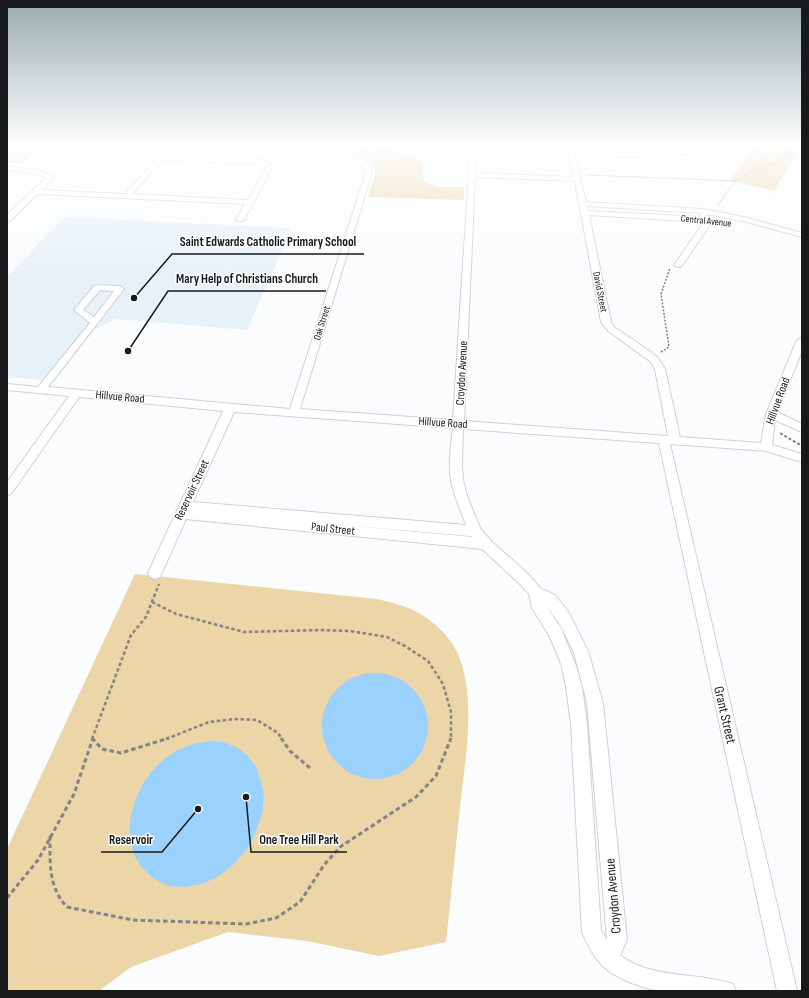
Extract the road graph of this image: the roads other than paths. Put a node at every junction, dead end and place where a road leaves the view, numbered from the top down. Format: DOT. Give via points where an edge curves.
graph roads {
  1 [pos="40,189"];
  2 [pos="133,189"];
  3 [pos="257,189"];
  4 [pos="364,189"];
  5 [pos="472,189"];
  6 [pos="580,189"];
  7 [pos="36,192"];
  8 [pos="127,196"];
  9 [pos="250,202"];
  10 [pos="583,204"];
  11 [pos="703,211"];
  12 [pos="584,213"];
  13 [pos="7,219"];
  14 [pos="705,219"];
  15 [pos="240,220"];
  16 [pos="802,235"];
  17 [pos="802,242"];
  18 [pos="678,265"];
  19 [pos="95,322"];
  20 [pos="802,340"];
  21 [pos="7,387"];
  22 [pos="41,390"];
  23 [pos="76,394"];
  24 [pos="230,408"];
  25 [pos="294,412"];
  26 [pos="771,414"];
  27 [pos="459,425"];
  28 [pos="802,428"];
  29 [pos="669,440"];
  30 [pos="766,447"];
  31 [pos="802,458"];
  32 [pos="7,491"];
  33 [pos="183,510"];
  34 [pos="475,531"];
  35 [pos="485,544"];
  36 [pos="156,573"];
  37 [pos="535,592"];
  38 [pos="608,958"];
  39 [pos="726,991"];
  40 [pos="787,991"];
  1 -- 7 [label="street"];
  2 -- 8 [label="street"];
  3 -- 9 [label="street"];
  4 -- 25 [label="street, Oak Street"];
  5 -- 27 [label="street, Croydon Avenue"];
  6 -- 10 [label="street, David Street"];
  7 -- 8 [label="street"];
  7 -- 13 [label="street"];
  8 -- 9 [label="street"];
  9 -- 15 [label="street"];
  10 -- 11 [label="street, Central Avenue"];
  10 -- 12 [label="street, David Street"];
  11 -- 14 [label="street"];
  11 -- 16 [label="street, Central Avenue"];
  12 -- 14 [label="street, Central Avenue"];
  12 -- 29 [label="street, David Street" via="606,322 611,329 655,360 660,369"];
  14 -- 17 [label="street, Central Avenue" via="736,224"];
  14 -- 18 [label="street" via="706,225"];
  19 -- 22 [label="street"];
  20 -- 26 [label="street, Hillvue Road"];
  21 -- 22 [label="street, Hillvue Road"];
  22 -- 23 [label="street, Hillvue Road"];
  23 -- 24 [label="street, Hillvue Road"];
  23 -- 32 [label="street"];
  24 -- 25 [label="street, Hillvue Road"];
  24 -- 33 [label="street, Reservoir Street"];
  25 -- 27 [label="street, Hillvue Road"];
  26 -- 28 [label="street"];
  26 -- 30 [label="street, Hillvue Road"];
  27 -- 29 [label="street, Hillvue Road"];
  27 -- 34 [label="street, Croydon Avenue" via="457,480"];
  29 -- 30 [label="street, Hillvue Road"];
  29 -- 40 [label="street, Grant Street"];
  30 -- 31 [label="street"];
  33 -- 34 [label="street, Paul Street"];
  33 -- 35 [label="street, Paul Street"];
  33 -- 36 [label="street, Reservoir Street"];
  34 -- 35 [label="street, Croydon Avenue"];
  35 -- 37 [label="street, Croydon Avenue"];
  37 -- 38 [label="street, Croydon Avenue" via="537,604 556,633 574,687 579,724 592,932"];
  37 -- 38 [label="street, Croydon Avenue" via="550,599 564,618 581,651 595,704 617,940"];
  38 -- 39 [label="street" via="644,977"];
}
